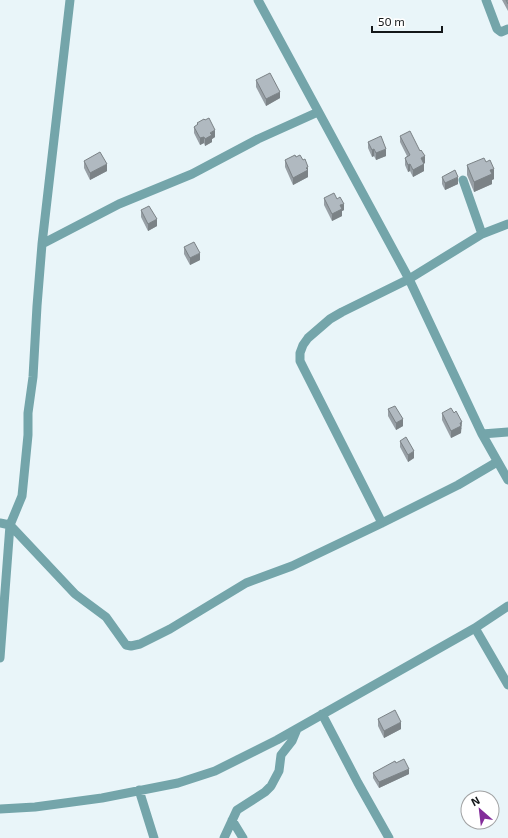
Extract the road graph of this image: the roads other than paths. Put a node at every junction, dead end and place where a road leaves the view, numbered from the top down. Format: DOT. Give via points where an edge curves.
graph roads {
  1 [pos="70,0"];
  2 [pos="258,0"];
  3 [pos="486,0"];
  4 [pos="508,29"];
  5 [pos="318,112"];
  6 [pos="463,180"];
  7 [pos="508,224"];
  8 [pos="482,234"];
  9 [pos="42,244"];
  10 [pos="409,279"];
  11 [pos="508,432"];
  12 [pos="482,434"];
  13 [pos="497,462"];
  14 [pos="508,480"];
  15 [pos="0,523"];
  16 [pos="382,523"];
  17 [pos="10,525"];
  18 [pos="508,606"];
  19 [pos="475,628"];
  20 [pos="0,658"];
  21 [pos="508,685"];
  22 [pos="322,714"];
  23 [pos="297,729"];
  24 [pos="139,790"];
  25 [pos="0,809"];
  26 [pos="232,820"];
  27 [pos="154,838"];
  28 [pos="224,838"];
  29 [pos="243,838"];
  30 [pos="389,838"];
  1 -- 9 [label="street"];
  2 -- 5 [label="street"];
  3 -- 4 [label="street" via="498,30 502,32"];
  5 -- 9 [label="street" via="258,139 192,174 119,204"];
  5 -- 10 [label="street"];
  6 -- 8 [label="street"];
  7 -- 8 [label="street"];
  8 -- 10 [label="street"];
  9 -- 17 [label="street" via="22,496"];
  10 -- 12 [label="street"];
  10 -- 16 [label="street" via="330,319 308,338 300,353 300,361"];
  11 -- 12 [label="street"];
  12 -- 13 [label="street"];
  13 -- 14 [label="street"];
  13 -- 16 [label="street" via="458,486"];
  15 -- 17 [label="street"];
  16 -- 17 [label="street" via="292,566 246,583 170,628 131,646 126,645 106,617 75,594"];
  17 -- 20 [label="street"];
  18 -- 19 [label="street"];
  19 -- 21 [label="street"];
  19 -- 22 [label="street"];
  22 -- 23 [label="street"];
  22 -- 30 [label="street"];
  23 -- 24 [label="street" via="215,771 178,783"];
  23 -- 26 [label="street" via="292,742 281,755 278,771 269,789 237,810"];
  24 -- 25 [label="street" via="102,798"];
  24 -- 27 [label="street"];
  26 -- 28 [label="street"];
  26 -- 29 [label="street"];
}
